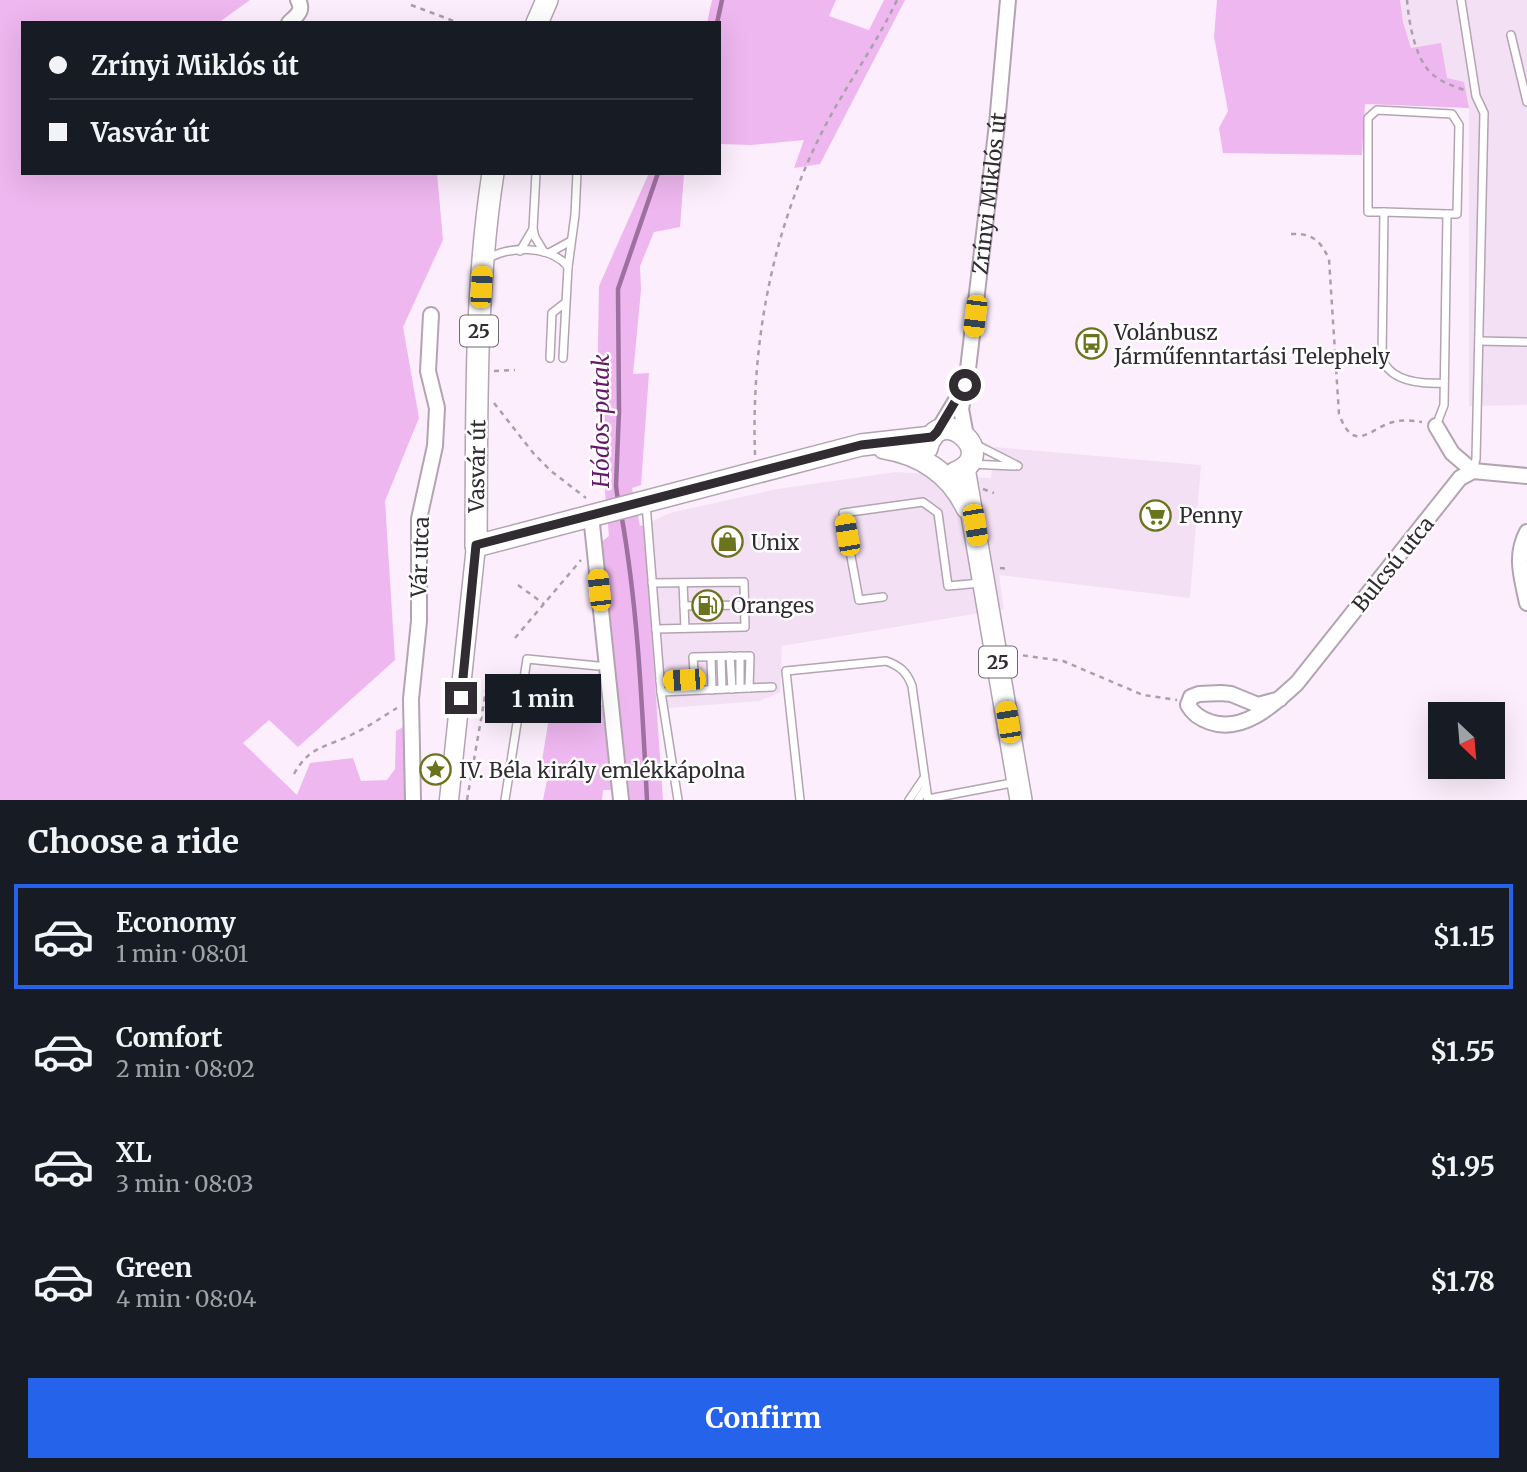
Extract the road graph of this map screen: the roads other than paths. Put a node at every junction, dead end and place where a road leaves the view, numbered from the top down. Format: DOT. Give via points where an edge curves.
graph roads {
  1 [pos="298,0"];
  2 [pos="547,0"];
  3 [pos="1008,0"];
  4 [pos="1461,0"];
  5 [pos="291,21"];
  6 [pos="538,21"];
  7 [pos="1511,35"];
  8 [pos="1527,102"];
  9 [pos="493,175"];
  10 [pos="536,175"];
  11 [pos="577,175"];
  12 [pos="1384,212"];
  13 [pos="1447,214"];
  14 [pos="533,229"];
  15 [pos="484,238"];
  16 [pos="571,241"];
  17 [pos="509,251"];
  18 [pos="520,251"];
  19 [pos="546,253"];
  20 [pos="482,262"];
  21 [pos="568,267"];
  22 [pos="566,302"];
  23 [pos="431,315"];
  24 [pos="1479,341"];
  25 [pos="1527,342"];
  26 [pos="551,358"];
  27 [pos="563,358"];
  28 [pos="1443,383"];
  29 [pos="965,385"];
  30 [pos="1436,426"];
  31 [pos="934,435"];
  32 [pos="967,439"];
  33 [pos="861,445"];
  34 [pos="966,466"];
  35 [pos="935,468"];
  36 [pos="1473,471"];
  37 [pos="1527,476"];
  38 [pos="477,490"];
  39 [pos="642,501"];
  40 [pos="595,510"];
  41 [pos="975,525"];
  42 [pos="1527,532"];
  43 [pos="519,534"];
  44 [pos="476,545"];
  45 [pos="652,583"];
  46 [pos="683,583"];
  47 [pos="985,583"];
  48 [pos="883,597"];
  49 [pos="1527,603"];
  50 [pos="745,605"];
  51 [pos="684,606"];
  52 [pos="685,628"];
  53 [pos="656,629"];
  54 [pos="730,656"];
  55 [pos="740,656"];
  56 [pos="711,657"];
  57 [pos="721,657"];
  58 [pos="598,666"];
  59 [pos="660,681"];
  60 [pos="772,687"];
  61 [pos="750,688"];
  62 [pos="722,689"];
  63 [pos="736,689"];
  64 [pos="712,690"];
  65 [pos="661,692"];
  66 [pos="1280,699"];
  67 [pos="925,777"];
  68 [pos="926,788"];
  69 [pos="1020,791"];
  70 [pos="928,799"];
  71 [pos="413,800"];
  72 [pos="449,800"];
  73 [pos="505,800"];
  74 [pos="621,800"];
  75 [pos="678,800"];
  76 [pos="800,800"];
  77 [pos="909,800"];
  78 [pos="918,800"];
  1 -- 5 [label="street" via="300,12"];
  2 -- 6 [label="main road"];
  3 -- 29 [label="street, Zrínyi Miklós út"];
  4 -- 24 [label="lane" via="1476,96 1484,113"];
  7 -- 8 [label="lane"];
  9 -- 15 [label="main road, Vasvár út / 25"];
  10 -- 14 [label="lane"];
  11 -- 16 [label="lane"];
  12 -- 13 [label="lane"];
  12 -- 13 [label="lane" via="1368,212 1368,118 1377,110 1452,114 1459,125 1457,214"];
  12 -- 28 [label="lane" via="1382,358 1390,372 1403,378"];
  13 -- 28 [label="lane"];
  14 -- 18 [label="lane"];
  14 -- 19 [label="lane"];
  15 -- 17 [label="lane"];
  15 -- 20 [label="main road, Vasvár út / 25"];
  16 -- 19 [label="lane"];
  16 -- 21 [label="lane"];
  17 -- 18 [label="lane"];
  17 -- 20 [label="lane"];
  18 -- 19 [label="lane"];
  19 -- 21 [label="lane"];
  20 -- 38 [label="main road, Vasvár út / 25"];
  21 -- 22 [label="lane"];
  22 -- 26 [label="lane" via="552,313"];
  22 -- 27 [label="lane"];
  23 -- 71 [label="street, Vár utca" via="428,372 437,408 435,446 419,519 419,621 411,699"];
  24 -- 25 [label="lane"];
  24 -- 36 [label="lane"];
  28 -- 30 [label="lane" via="1444,405"];
  29 -- 31 [label="street, Zrínyi Miklós út"];
  29 -- 32 [label="street, Zrínyi Miklós út" via="961,410"];
  30 -- 36 [label="street" via="1452,453"];
  31 -- 32 [label="main road, 25" via="952,429"];
  31 -- 33 [label="main road, 25"];
  31 -- 35 [label="main road" via="926,450"];
  32 -- 34 [label="main road, 25" via="972,453"];
  32 -- 34 [label="lane" via="1018,466"];
  33 -- 35 [label="main road, 25" via="919,457"];
  33 -- 39 [label="main road, 25"];
  34 -- 35 [label="main road" via="952,474"];
  34 -- 41 [label="main road, 25"];
  35 -- 41 [label="main road, 25" via="961,494"];
  36 -- 37 [label="street"];
  36 -- 66 [label="street, Bulcsú utca" via="1460,478"];
  38 -- 43 [label="main road, 25" via="488,522"];
  38 -- 44 [label="main road, Vasvár út / 25"];
  39 -- 40 [label="main road, 25"];
  39 -- 45 [label="lane"];
  40 -- 43 [label="main road, 25"];
  40 -- 74 [label="street"];
  41 -- 47 [label="main road, 25"];
  42 -- 49 [label="street" via="1521,542 1520,570"];
  43 -- 44 [label="main road, 25"];
  44 -- 72 [label="street, Vasvár út"];
  45 -- 46 [label="lane"];
  45 -- 53 [label="lane"];
  46 -- 50 [label="lane" via="744,582"];
  46 -- 51 [label="lane"];
  47 -- 48 [label="lane" via="948,586 937,513 923,502 844,513 859,600"];
  47 -- 69 [label="main road, 25"];
  50 -- 51 [label="lane"];
  50 -- 52 [label="lane" via="745,627"];
  51 -- 52 [label="lane"];
  52 -- 53 [label="lane"];
  53 -- 59 [label="lane"];
  54 -- 55 [label="lane"];
  54 -- 57 [label="lane"];
  54 -- 63 [label="lane"];
  55 -- 61 [label="lane" via="750,656"];
  55 -- 63 [label="lane"];
  56 -- 57 [label="lane"];
  56 -- 59 [label="lane" via="694,657 691,677"];
  56 -- 64 [label="lane"];
  57 -- 62 [label="lane"];
  58 -- 73 [label="lane" via="527,659"];
  59 -- 65 [label="lane"];
  60 -- 61 [label="lane"];
  61 -- 63 [label="lane"];
  62 -- 63 [label="lane"];
  62 -- 64 [label="lane"];
  64 -- 65 [label="lane"];
  65 -- 75 [label="lane"];
  66 -- 66 [label="street, Bulcsú utca" via="1232,725 1199,717 1188,702 1207,693 1231,694 1258,705"];
  67 -- 68 [label="lane"];
  67 -- 76 [label="lane" via="912,686 898,666 886,661 786,671"];
  67 -- 77 [label="lane"];
  68 -- 70 [label="lane"];
  68 -- 78 [label="lane"];
  69 -- 70 [label="lane"];
}
